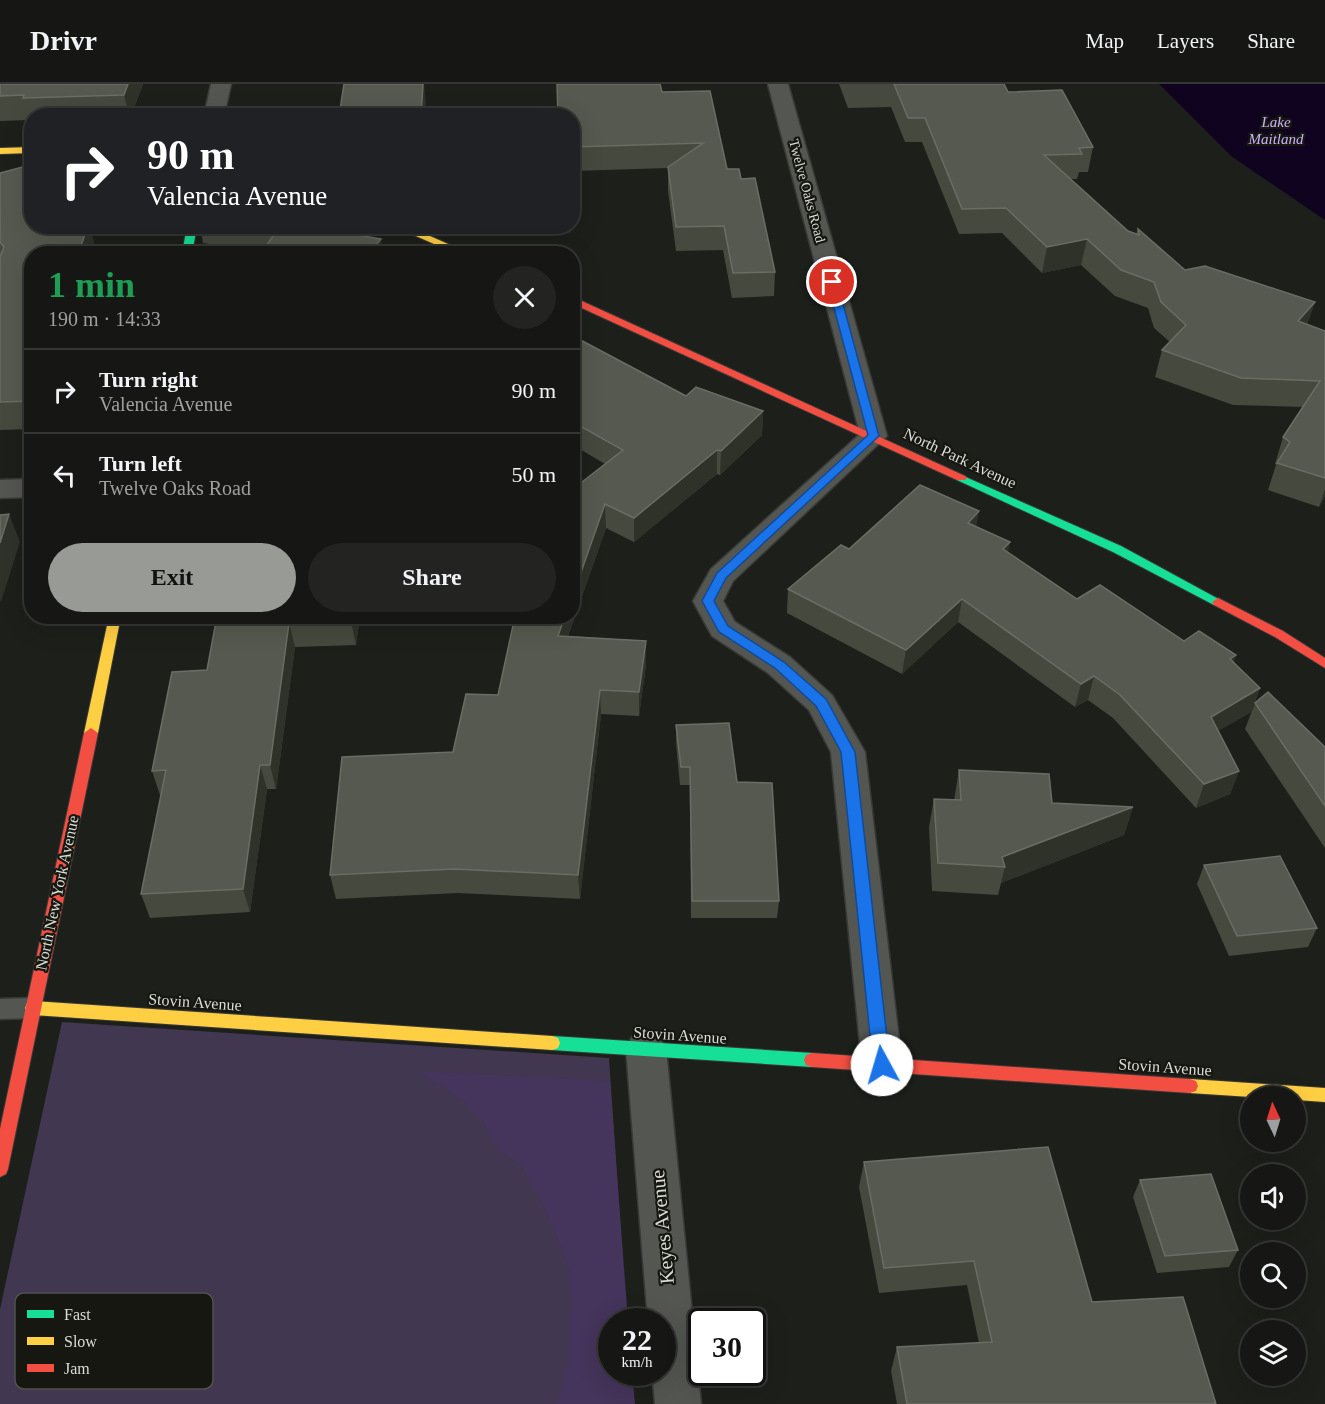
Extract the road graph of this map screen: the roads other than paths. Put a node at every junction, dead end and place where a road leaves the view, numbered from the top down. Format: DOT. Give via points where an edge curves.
graph roads {
  1 [pos="221,84"];
  2 [pos="778,84"];
  3 [pos="216,108"];
  4 [pos="24,150"];
  5 [pos="0,151"];
  6 [pos="417,234"];
  7 [pos="447,246"];
  8 [pos="580,303"];
  9 [pos="874,436"];
  10 [pos="24,488"];
  11 [pos="0,489"];
  12 [pos="113,624"];
  13 [pos="1325,664"];
  14 [pos="33,1008"];
  15 [pos="0,1009"];
  16 [pos="646,1049"];
  17 [pos="882,1065"];
  18 [pos="1325,1095"];
  19 [pos="0,1169"];
  20 [pos="678,1404"];
  1 -- 3 [label="street"];
  2 -- 9 [label="street, Twelve Oaks Road"];
  4 -- 5 [label="street"];
  6 -- 7 [label="street"];
  8 -- 9 [label="street, North Park Avenue"];
  9 -- 13 [label="street, North Park Avenue" via="1118,549 1279,634"];
  9 -- 17 [label="street" via="721,576 708,601 723,629 779,665 821,703 848,752"];
  10 -- 11 [label="street"];
  12 -- 14 [label="street, North New York Avenue"];
  14 -- 15 [label="lane"];
  14 -- 16 [label="street, Stovin Avenue"];
  14 -- 19 [label="street, North New York Avenue"];
  16 -- 17 [label="street, Stovin Avenue"];
  16 -- 20 [label="street, Keyes Avenue"];
  17 -- 18 [label="street, Stovin Avenue"];
}
